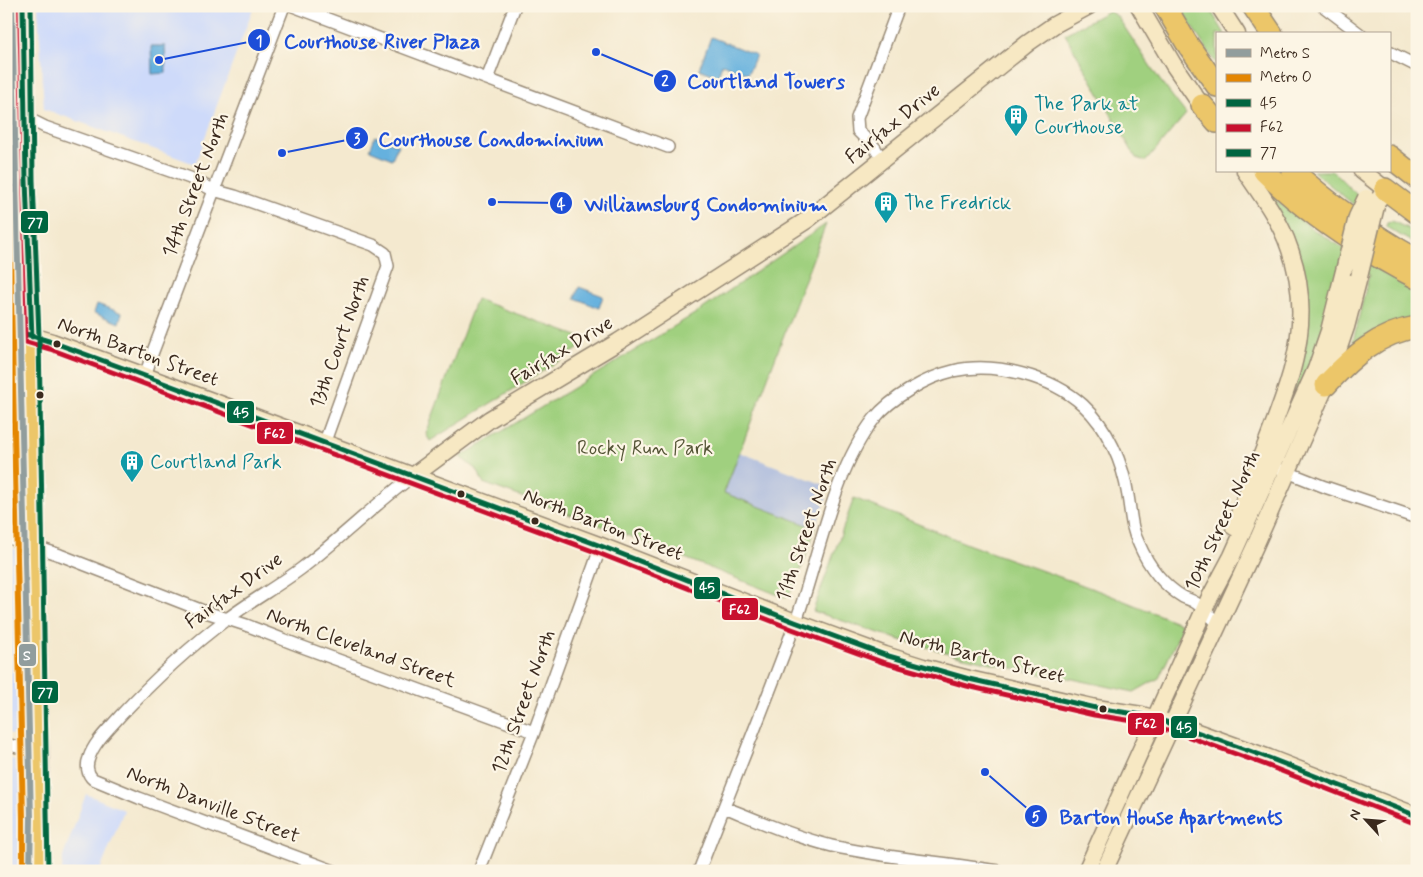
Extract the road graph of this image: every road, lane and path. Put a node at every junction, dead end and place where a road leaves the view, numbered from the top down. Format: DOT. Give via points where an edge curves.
graph roads {
  1 [pos="23,6"];
  2 [pos="284,6"];
  3 [pos="293,6"];
  4 [pos="515,6"];
  5 [pos="899,6"];
  6 [pos="1089,6"];
  7 [pos="1139,6"];
  8 [pos="1165,6"];
  9 [pos="1220,6"];
  10 [pos="1253,6"];
  11 [pos="1323,6"];
  12 [pos="1236,32"];
  13 [pos="1271,32"];
  14 [pos="1357,32"];
  15 [pos="1390,52"];
  16 [pos="1417,66"];
  17 [pos="487,79"];
  18 [pos="1216,85"];
  19 [pos="1202,106"];
  20 [pos="6,111"];
  21 [pos="25,117"];
  22 [pos="1216,121"];
  23 [pos="1216,127"];
  24 [pos="668,147"];
  25 [pos="1390,157"];
  26 [pos="882,160"];
  27 [pos="1246,172"];
  28 [pos="1265,172"];
  29 [pos="1295,172"];
  30 [pos="1363,172"];
  31 [pos="1417,178"];
  32 [pos="213,190"];
  33 [pos="1376,194"];
  34 [pos="1417,212"];
  35 [pos="1417,260"];
  36 [pos="1417,278"];
  37 [pos="1417,327"];
  38 [pos="6,328"];
  39 [pos="32,337"];
  40 [pos="146,377"];
  41 [pos="1326,385"];
  42 [pos="324,444"];
  43 [pos="1280,469"];
  44 [pos="413,476"];
  45 [pos="1417,518"];
  46 [pos="6,537"];
  47 [pos="600,546"];
  48 [pos="35,547"];
  49 [pos="1207,605"];
  50 [pos="227,619"];
  51 [pos="796,622"];
  52 [pos="1218,624"];
  53 [pos="1155,718"];
  54 [pos="1172,723"];
  55 [pos="534,732"];
  56 [pos="6,744"];
  57 [pos="40,749"];
  58 [pos="87,766"];
  59 [pos="724,807"];
  60 [pos="1417,816"];
  61 [pos="41,871"];
  62 [pos="334,871"];
  63 [pos="479,871"];
  64 [pos="699,871"];
  65 [pos="998,871"];
  66 [pos="1086,871"];
  67 [pos="1104,871"];
  1 -- 21 [label="main road"];
  2 -- 32 [label="street, 14th Street North"];
  3 -- 17 [label="street"];
  4 -- 17 [label="street"];
  5 -- 26 [label="street" via="858,118 858,131"];
  6 -- 26 [label="street, Fairfax Drive" via="1034,38"];
  7 -- 19 [label="street"];
  8 -- 18 [label="highway"];
  9 -- 12 [label="street"];
  10 -- 13 [label="highway"];
  11 -- 14 [label="street"];
  15 -- 16 [label="street"];
  17 -- 24 [label="street"];
  19 -- 22 [label="highway"];
  19 -- 23 [label="street"];
  20 -- 21 [label="street"];
  21 -- 32 [label="street" via="190,178"];
  21 -- 39 [label="main road"];
  25 -- 31 [label="highway"];
  26 -- 44 [label="street, Fairfax Drive" via="807,220 630,335 490,419"];
  27 -- 49 [label="street" via="1278,221 1291,253 1299,294 1300,336 1286,393"];
  28 -- 36 [label="highway" via="1318,218"];
  29 -- 35 [label="highway" via="1355,221"];
  30 -- 33 [label="street"];
  32 -- 40 [label="street, 14th Street North"];
  32 -- 42 [label="street, 13th Court North" via="373,245 385,253 388,266"];
  33 -- 34 [label="highway"];
  33 -- 41 [label="street, 10th Street North, bridge" via="1342,340"];
  33 -- 43 [label="street, 10th Street North, bridge" via="1357,217 1329,331"];
  37 -- 41 [label="highway" via="1387,335 1364,348"];
  38 -- 39 [label="street, North Barton Street"];
  39 -- 40 [label="street, North Barton Street"];
  39 -- 48 [label="main road"];
  40 -- 42 [label="street, North Barton Street"];
  41 -- 43 [label="street, 10th Street North"];
  42 -- 44 [label="street, North Barton Street"];
  43 -- 45 [label="street"];
  43 -- 49 [label="street, 10th Street North"];
  43 -- 52 [label="street, 10th Street North"];
  44 -- 47 [label="street, North Barton Street"];
  44 -- 50 [label="street, Fairfax Drive" via="302,568"];
  46 -- 48 [label="street, North Cleveland Street"];
  47 -- 51 [label="street, North Barton Street"];
  47 -- 55 [label="street, 12th Street North"];
  48 -- 50 [label="street, North Cleveland Street"];
  48 -- 57 [label="main road"];
  49 -- 51 [label="street, 11th Street North" via="1182,596 1156,572 1132,526 1122,466 1102,428 1082,404 1057,386 1017,372 984,368 953,371 918,385 896,397 874,419 839,485"];
  49 -- 52 [label="street, 11th Street North"];
  49 -- 53 [label="street, 10th Street North"];
  50 -- 55 [label="street, North Cleveland Street"];
  50 -- 58 [label="street, Fairfax Drive" via="135,700 98,742"];
  51 -- 53 [label="street, North Barton Street" via="924,667 1096,708"];
  51 -- 59 [label="street, 11th Street North"];
  52 -- 54 [label="street, 10th Street North"];
  53 -- 54 [label="street, North Barton Street"];
  53 -- 66 [label="street, 10th Street North"];
  54 -- 60 [label="street, North Barton Street"];
  54 -- 67 [label="street, 10th Street North"];
  55 -- 63 [label="street, 12th Street North"];
  56 -- 57 [label="street"];
  57 -- 61 [label="main road"];
  58 -- 62 [label="street, North Danville Street" via="91,777 111,787"];
  59 -- 64 [label="street, 11th Street North"];
  59 -- 65 [label="street" via="830,845"];
}
